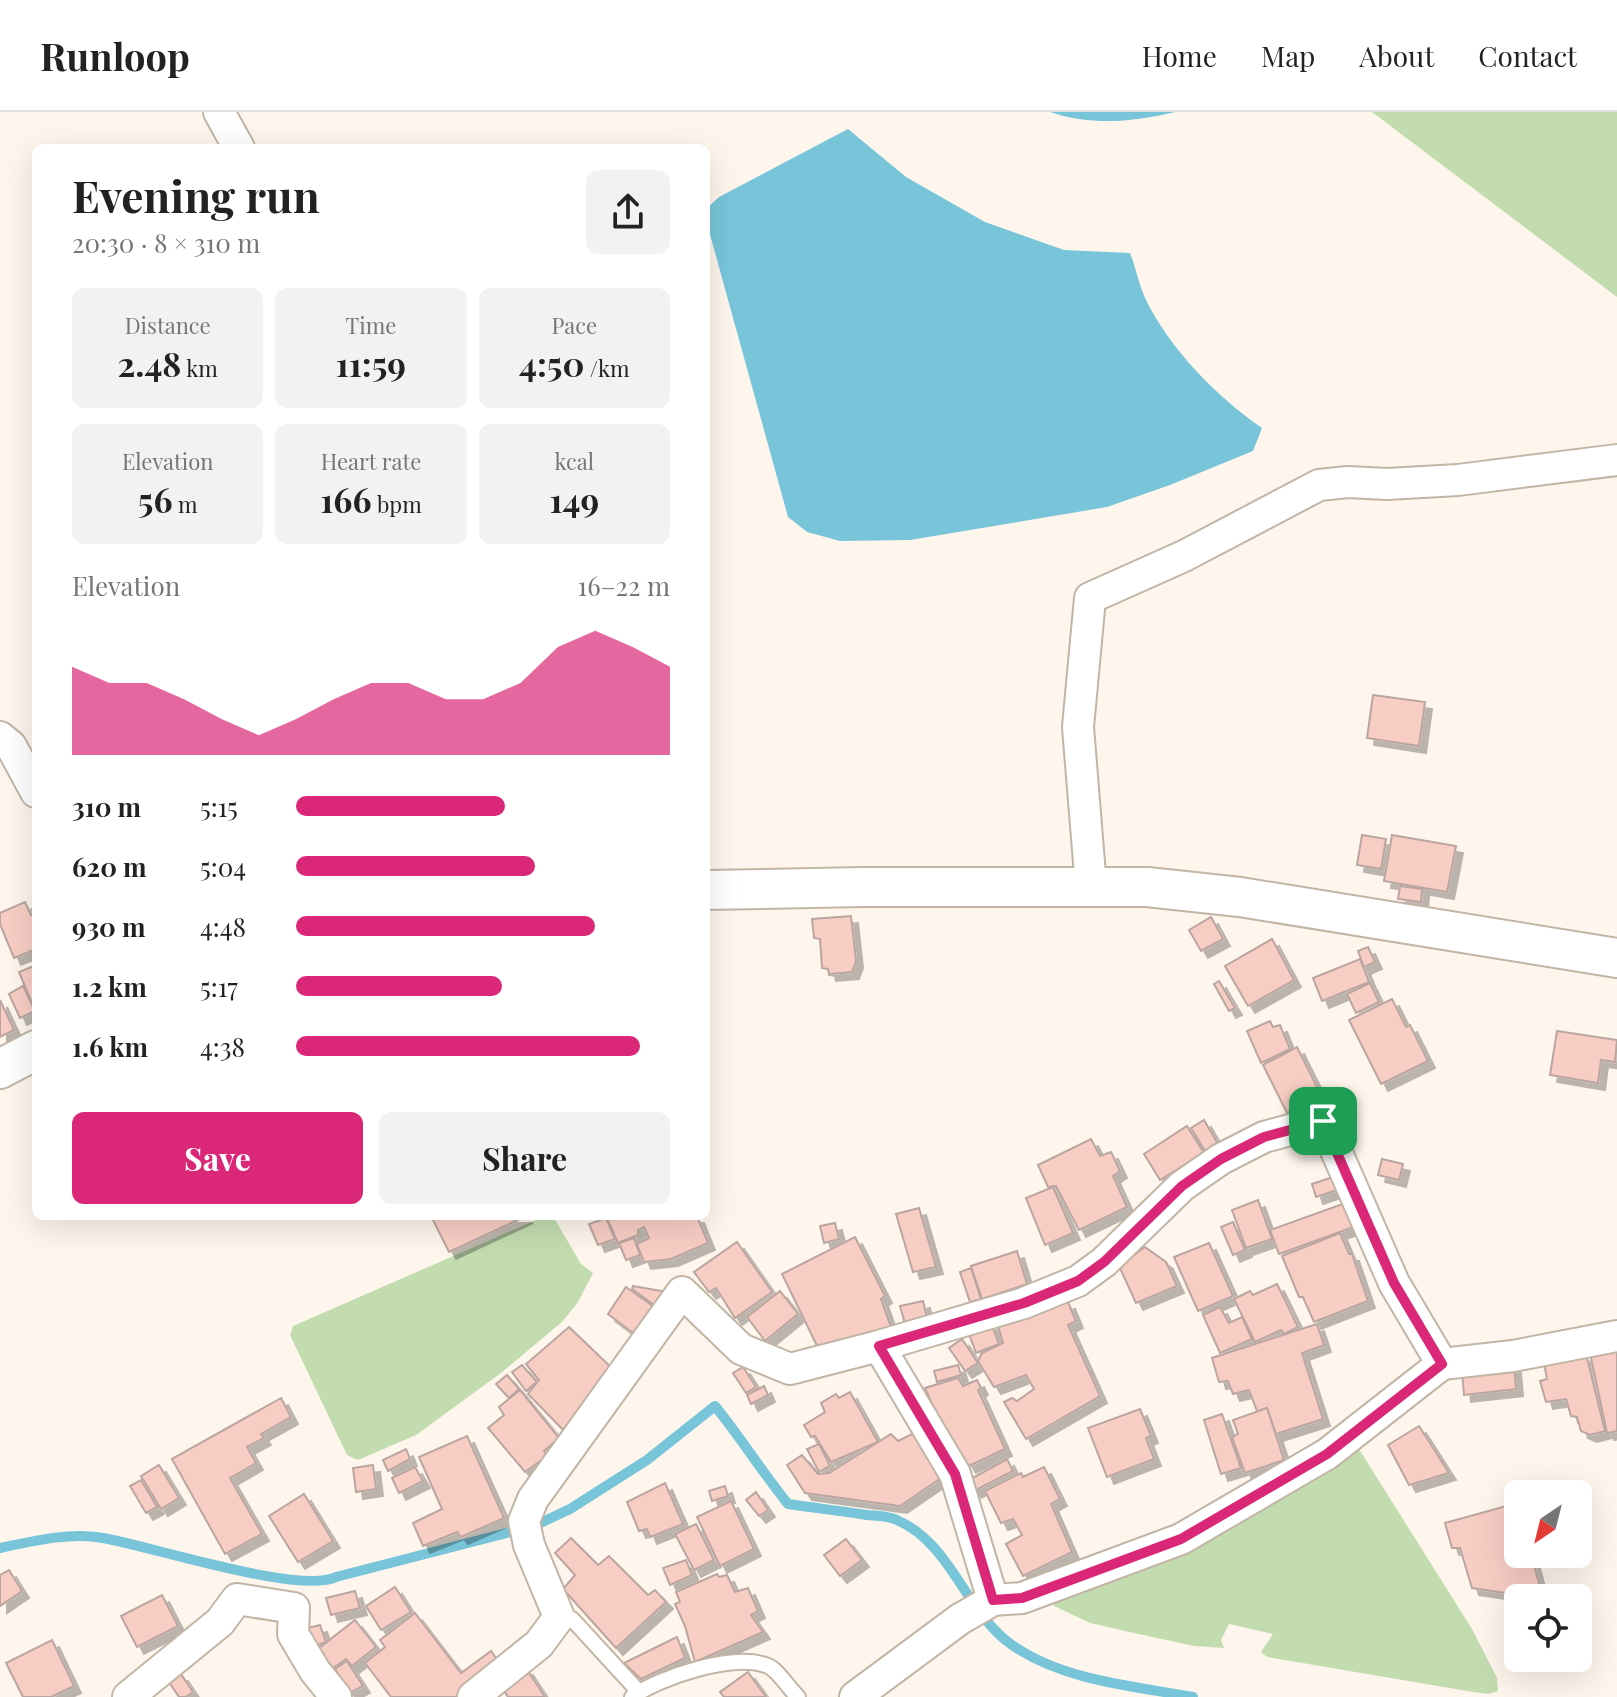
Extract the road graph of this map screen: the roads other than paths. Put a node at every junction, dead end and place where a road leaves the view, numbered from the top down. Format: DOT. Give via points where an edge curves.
graph roads {
  1 [pos="219,112"];
  2 [pos="237,144"];
  3 [pos="1617,460"];
  4 [pos="0,737"];
  5 [pos="32,785"];
  6 [pos="1091,887"];
  7 [pos="710,890"];
  8 [pos="1617,958"];
  9 [pos="32,1052"];
  10 [pos="0,1069"];
  11 [pos="1617,1336"];
  12 [pos="879,1346"];
  13 [pos="1442,1364"];
  14 [pos="993,1600"];
  15 [pos="559,1617"];
  16 [pos="636,1694"];
  17 [pos="128,1697"];
  18 [pos="336,1697"];
  19 [pos="473,1697"];
  20 [pos="798,1697"];
  21 [pos="855,1697"];
  1 -- 2 [label="street"];
  3 -- 6 [label="street" via="1458,480 1319,485 1090,598 1078,727"];
  4 -- 5 [label="street" via="11,746"];
  6 -- 7 [label="street"];
  6 -- 8 [label="street" via="1240,897"];
  9 -- 10 [label="street"];
  11 -- 13 [label="street"];
  12 -- 13 [label="street" via="1024,1303 1078,1281 1182,1186 1221,1159 1264,1137 1323,1121 1394,1283"];
  12 -- 14 [label="street" via="955,1474"];
  12 -- 15 [label="street" via="790,1369 741,1349 682,1292 533,1499 524,1521"];
  13 -- 14 [label="street" via="1327,1454 1181,1539 1022,1598"];
  14 -- 21 [label="street"];
  15 -- 16 [label="lane" via="572,1619"];
  15 -- 19 [label="street" via="539,1644"];
  16 -- 20 [label="lane" via="668,1678 740,1662 769,1666"];
  17 -- 18 [label="street" via="220,1622 237,1599 294,1608 293,1634"];
}
